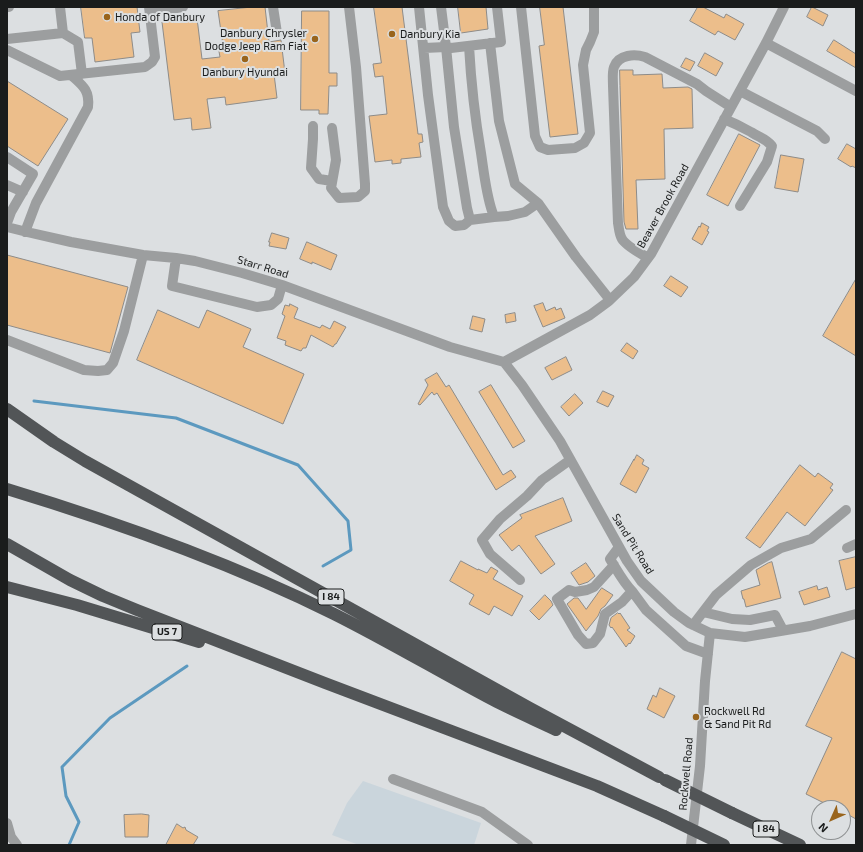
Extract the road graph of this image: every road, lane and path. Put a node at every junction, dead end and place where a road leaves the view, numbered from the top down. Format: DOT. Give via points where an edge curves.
graph roads {
  1 [pos="60,7"];
  2 [pos="183,7"];
  3 [pos="273,7"];
  4 [pos="349,7"];
  5 [pos="419,7"];
  6 [pos="441,7"];
  7 [pos="497,7"];
  8 [pos="521,7"];
  9 [pos="594,7"];
  10 [pos="784,7"];
  11 [pos="149,9"];
  12 [pos="63,33"];
  13 [pos="277,33"];
  14 [pos="7,39"];
  15 [pos="490,43"];
  16 [pos="766,43"];
  17 [pos="469,46"];
  18 [pos="446,47"];
  19 [pos="424,48"];
  20 [pos="7,50"];
  21 [pos="82,74"];
  22 [pos="71,75"];
  23 [pos="740,91"];
  24 [pos="856,91"];
  25 [pos="731,107"];
  26 [pos="724,119"];
  27 [pos="313,126"];
  28 [pos="332,128"];
  29 [pos="825,139"];
  30 [pos="7,157"];
  31 [pos="332,181"];
  32 [pos="7,185"];
  33 [pos="22,192"];
  34 [pos="538,203"];
  35 [pos="740,206"];
  36 [pos="494,217"];
  37 [pos="470,220"];
  38 [pos="7,224"];
  39 [pos="7,227"];
  40 [pos="25,232"];
  41 [pos="143,255"];
  42 [pos="176,258"];
  43 [pos="648,258"];
  44 [pos="282,285"];
  45 [pos="610,300"];
  46 [pos="7,340"];
  47 [pos="504,362"];
  48 [pos="7,409"];
  49 [pos="570,460"];
  50 [pos="7,489"];
  51 [pos="846,510"];
  52 [pos="7,544"];
  53 [pos="619,548"];
  54 [pos="614,565"];
  55 [pos="520,580"];
  56 [pos="7,587"];
  57 [pos="632,592"];
  58 [pos="703,612"];
  59 [pos="856,614"];
  60 [pos="693,625"];
  61 [pos="783,630"];
  62 [pos="710,634"];
  63 [pos="708,654"];
  64 [pos="325,684"];
  65 [pos="393,779"];
  66 [pos="662,779"];
  67 [pos="7,823"];
  68 [pos="17,845"];
  69 [pos="528,845"];
  70 [pos="691,845"];
  71 [pos="724,845"];
  72 [pos="800,845"];
  1 -- 12 [label="street"];
  2 -- 11 [label="street"];
  3 -- 13 [label="street"];
  4 -- 31 [label="street" via="365,191 358,197 339,198 331,188"];
  5 -- 19 [label="street"];
  6 -- 18 [label="street"];
  7 -- 15 [label="street" via="501,42"];
  8 -- 9 [label="street" via="535,136 540,147 548,150 575,148 584,143 590,133 583,65 594,32"];
  10 -- 16 [label="street, Beaver Brook Road"];
  11 -- 21 [label="street" via="155,57 152,62 145,66"];
  12 -- 14 [label="street"];
  12 -- 21 [label="street" via="78,42"];
  15 -- 17 [label="street"];
  15 -- 34 [label="street" via="499,121 515,184"];
  16 -- 23 [label="street, Beaver Brook Road"];
  16 -- 24 [label="street"];
  17 -- 18 [label="street"];
  17 -- 36 [label="street" via="478,135 489,204"];
  18 -- 19 [label="street"];
  18 -- 37 [label="street" via="454,127"];
  19 -- 37 [label="street" via="443,207 449,221 455,226 464,225"];
  20 -- 22 [label="street" via="60,76"];
  21 -- 22 [label="street"];
  22 -- 40 [label="street" via="84,87 89,98 88,107 36,203"];
  23 -- 25 [label="street, Beaver Brook Road"];
  23 -- 29 [label="street" via="817,131"];
  25 -- 26 [label="street, Beaver Brook Road"];
  25 -- 43 [label="street" via="697,84 645,57 631,55 615,65 613,70 618,223 624,243"];
  26 -- 35 [label="street" via="767,140 772,146 767,162"];
  26 -- 43 [label="street, Beaver Brook Road"];
  27 -- 31 [label="street" via="311,168 319,179"];
  28 -- 31 [label="street" via="336,160"];
  30 -- 33 [label="street" via="33,174"];
  32 -- 33 [label="street"];
  33 -- 38 [label="street"];
  34 -- 36 [label="street" via="525,212"];
  34 -- 45 [label="street"];
  36 -- 37 [label="street"];
  39 -- 40 [label="street, Starr Road"];
  40 -- 41 [label="street, Starr Road"];
  41 -- 42 [label="street, Starr Road"];
  41 -- 46 [label="street" via="124,331 113,363 107,370 84,370"];
  42 -- 44 [label="street, Starr Road"];
  42 -- 44 [label="street" via="172,286 257,307 271,305 278,299"];
  43 -- 45 [label="street, Beaver Brook Road" via="634,278"];
  44 -- 47 [label="street, Starr Road" via="450,347"];
  45 -- 47 [label="street, Beaver Brook Road" via="590,315"];
  47 -- 49 [label="street, Sand Pit Road" via="522,385"];
  48 -- 66 [label="highway, I 84" via="91,465"];
  49 -- 53 [label="street, Sand Pit Road"];
  49 -- 55 [label="street" via="542,480 500,519 482,540 490,554"];
  50 -- 66 [label="highway" via="139,532 239,570 334,614 527,717"];
  51 -- 58 [label="street" via="811,539 781,548 751,565 716,595"];
  52 -- 64 [label="highway" via="60,574 114,600"];
  53 -- 54 [label="street" via="610,559"];
  53 -- 60 [label="street, Sand Pit Road" via="641,582 674,612"];
  54 -- 57 [label="street"];
  54 -- 57 [label="street" via="594,588 575,592 569,590 557,599 586,644 594,643 600,634 605,614"];
  56 -- 64 [label="highway, US 7" via="110,615"];
  57 -- 63 [label="street" via="646,610 686,646"];
  58 -- 60 [label="street"];
  58 -- 61 [label="street" via="732,619 750,620 775,615"];
  59 -- 61 [label="street, Sand Pit Road"];
  60 -- 62 [label="street, Sand Pit Road"];
  61 -- 62 [label="street, Sand Pit Road" via="745,637"];
  62 -- 63 [label="street, Rockwell Road"];
  63 -- 70 [label="street, Rockwell Road"];
  64 -- 71 [label="highway, bridge" via="597,786"];
  65 -- 69 [label="street" via="482,812"];
  66 -- 72 [label="highway, I 84, bridge"];
  67 -- 68 [label="street" via="11,837"];
}
